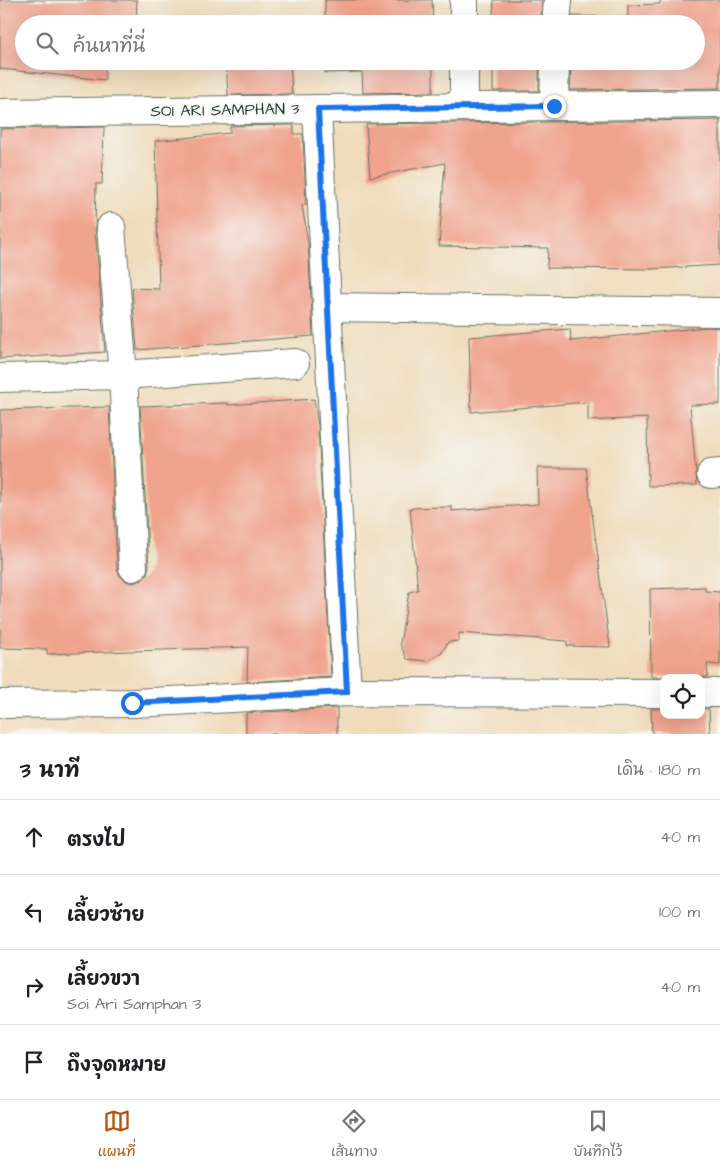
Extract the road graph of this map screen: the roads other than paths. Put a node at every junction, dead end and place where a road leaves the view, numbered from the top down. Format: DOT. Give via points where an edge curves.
graph roads {
  1 [pos="464,0"];
  2 [pos="558,0"];
  3 [pos="464,15"];
  4 [pos="557,15"];
  5 [pos="464,70"];
  6 [pos="555,70"];
  7 [pos="720,104"];
  8 [pos="554,106"];
  9 [pos="464,107"];
  10 [pos="318,109"];
  11 [pos="0,114"];
  12 [pos="110,227"];
  13 [pos="328,306"];
  14 [pos="720,312"];
  15 [pos="296,363"];
  16 [pos="123,374"];
  17 [pos="0,378"];
  18 [pos="133,568"];
  19 [pos="347,692"];
  20 [pos="660,693"];
  21 [pos="705,693"];
  22 [pos="720,693"];
  23 [pos="0,704"];
  1 -- 3 [label="street"];
  2 -- 4 [label="street"];
  5 -- 9 [label="street"];
  6 -- 8 [label="street"];
  7 -- 8 [label="street, SOI ARI SAMPHAN 3"];
  8 -- 9 [label="street, SOI ARI SAMPHAN 3"];
  9 -- 10 [label="street, SOI ARI SAMPHAN 3"];
  10 -- 11 [label="street, SOI ARI SAMPHAN 3"];
  10 -- 13 [label="street"];
  12 -- 16 [label="street"];
  13 -- 14 [label="street"];
  13 -- 19 [label="street"];
  15 -- 16 [label="street"];
  16 -- 17 [label="street"];
  16 -- 18 [label="street"];
  19 -- 20 [label="street"];
  19 -- 23 [label="street" via="132,703"];
  21 -- 22 [label="street"];
}
